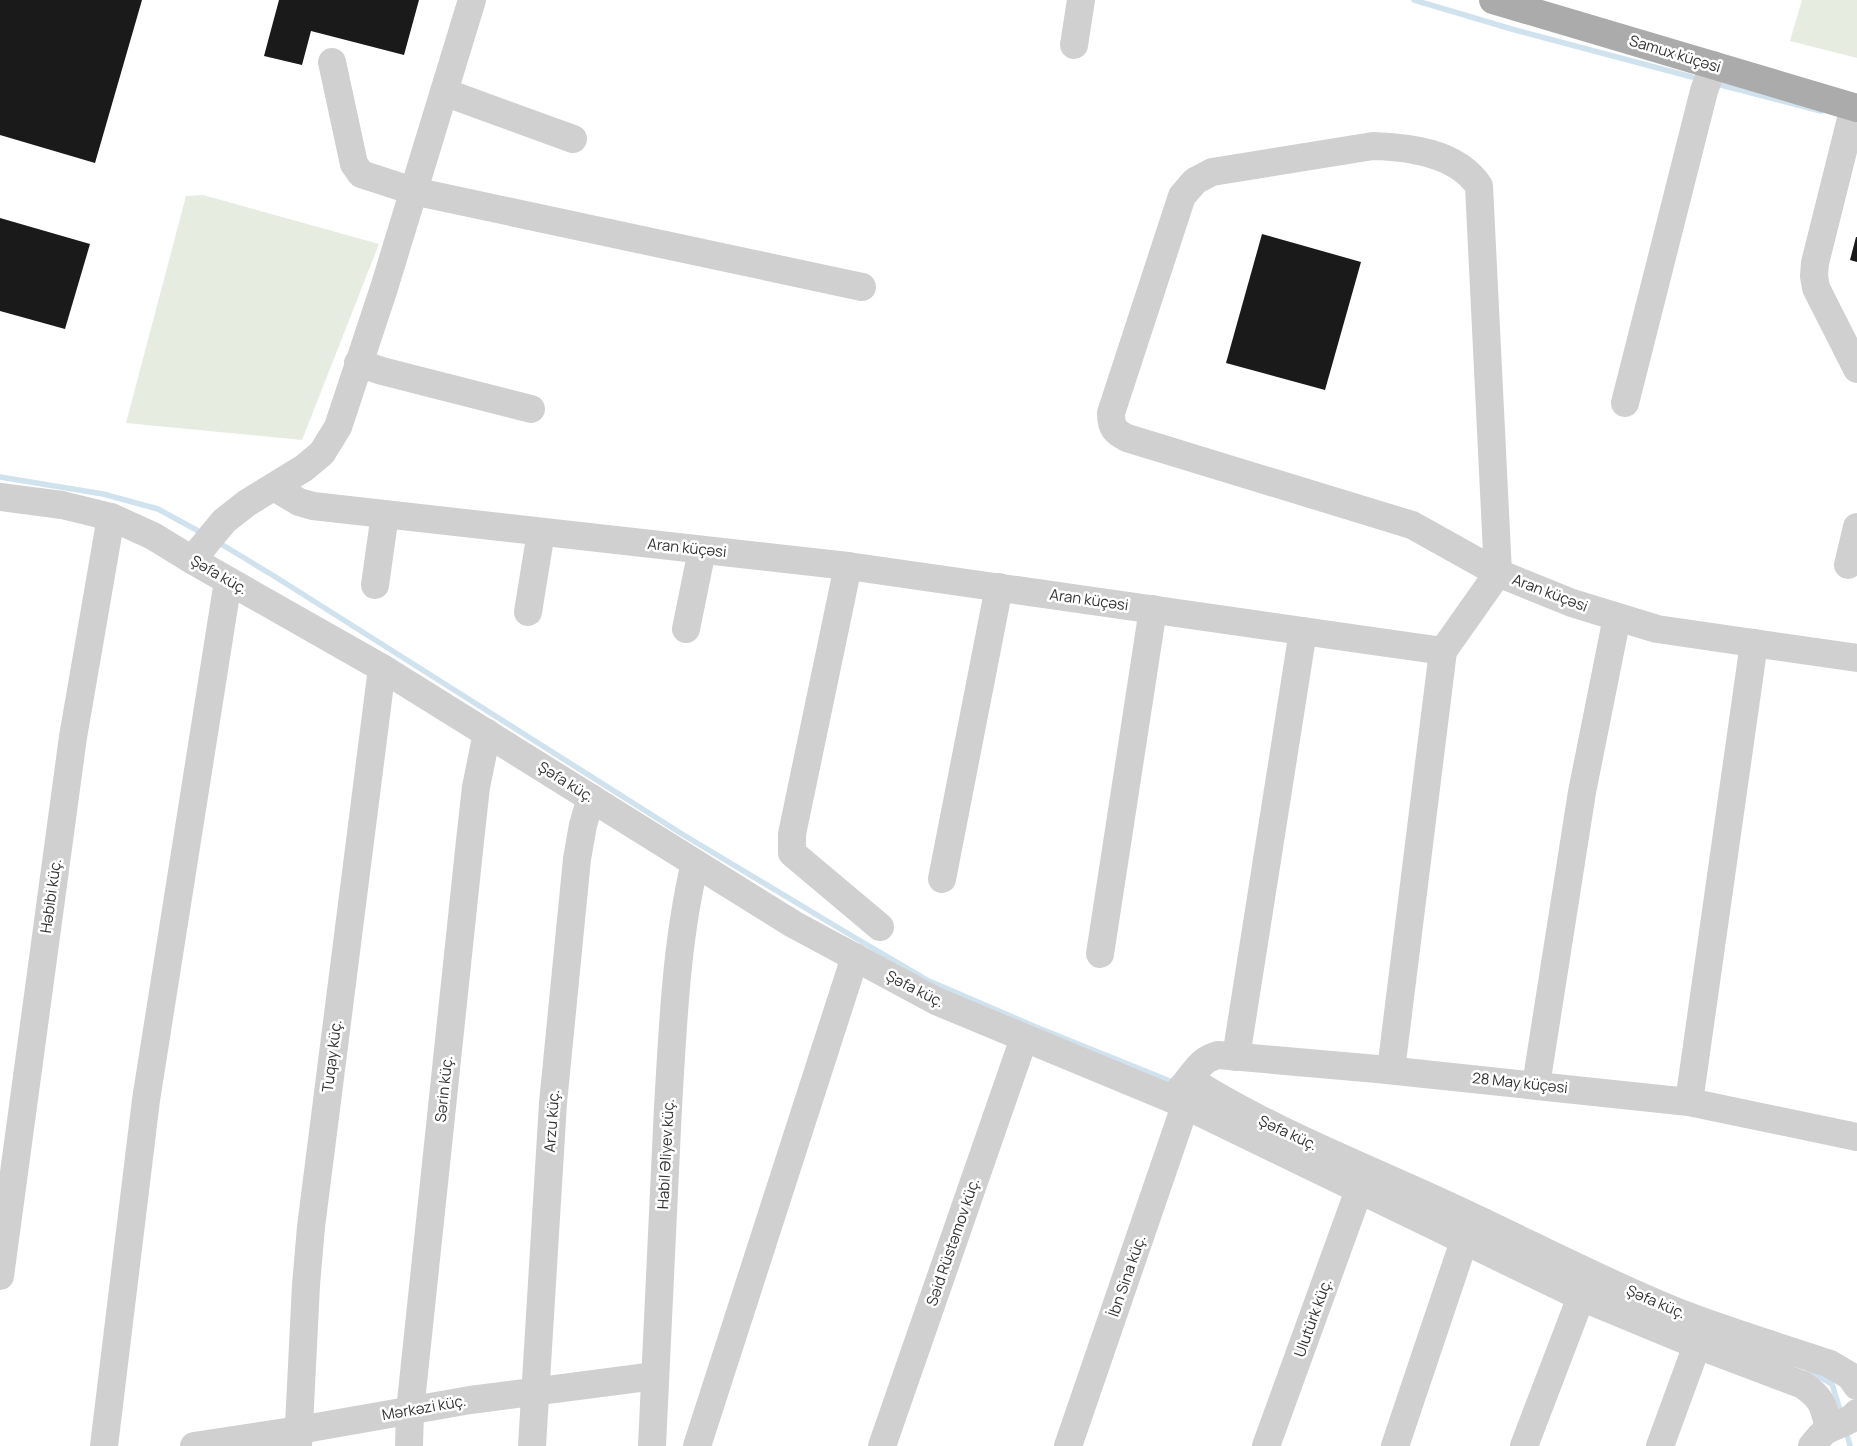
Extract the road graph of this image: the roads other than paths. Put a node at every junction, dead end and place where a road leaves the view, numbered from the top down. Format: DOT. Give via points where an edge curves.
graph roads {
  1 [pos="472,0"];
  2 [pos="1081,0"];
  3 [pos="1493,0"];
  4 [pos="1527,5"];
  5 [pos="1074,45"];
  6 [pos="332,62"];
  7 [pos="1713,65"];
  8 [pos="444,92"];
  9 [pos="1855,107"];
  10 [pos="573,139"];
  11 [pos="413,192"];
  12 [pos="862,288"];
  13 [pos="358,363"];
  14 [pos="1857,369"];
  15 [pos="1625,403"];
  16 [pos="531,409"];
  17 [pos="274,487"];
  18 [pos="0,497"];
  19 [pos="384,514"];
  20 [pos="111,517"];
  21 [pos="1857,527"];
  22 [pos="541,532"];
  23 [pos="702,550"];
  24 [pos="192,560"];
  25 [pos="1848,565"];
  26 [pos="848,566"];
  27 [pos="1498,572"];
  28 [pos="228,581"];
  29 [pos="375,585"];
  30 [pos="999,587"];
  31 [pos="1153,609"];
  32 [pos="528,612"];
  33 [pos="1617,617"];
  34 [pos="686,629"];
  35 [pos="1303,631"];
  36 [pos="1754,643"];
  37 [pos="1443,651"];
  38 [pos="1857,658"];
  39 [pos="382,668"];
  40 [pos="487,733"];
  41 [pos="591,798"];
  42 [pos="695,863"];
  43 [pos="942,879"];
  44 [pos="880,927"];
  45 [pos="1100,954"];
  46 [pos="855,957"];
  47 [pos="1024,1038"];
  48 [pos="1236,1057"];
  49 [pos="1391,1070"];
  50 [pos="1536,1085"];
  51 [pos="1182,1095"];
  52 [pos="1689,1102"];
  53 [pos="1857,1138"];
  54 [pos="1359,1190"];
  55 [pos="1464,1241"];
  56 [pos="0,1276"];
  57 [pos="1581,1297"];
  58 [pos="1698,1345"];
  59 [pos="655,1376"];
  60 [pos="1857,1386"];
  61 [pos="534,1392"];
  62 [pos="410,1411"];
  63 [pos="1857,1413"];
  64 [pos="1821,1437"];
  65 [pos="299,1438"];
  66 [pos="104,1446"];
  67 [pos="194,1446"];
  68 [pos="409,1446"];
  69 [pos="532,1446"];
  70 [pos="652,1446"];
  71 [pos="697,1446"];
  72 [pos="882,1446"];
  73 [pos="1068,1446"];
  74 [pos="1266,1446"];
  75 [pos="1395,1446"];
  76 [pos="1524,1446"];
  77 [pos="1660,1446"];
  1 -- 8 [label="street"];
  2 -- 5 [label="street"];
  3 -- 4 [label="main road, Samux küçəsi"];
  4 -- 7 [label="main road, Samux küçəsi"];
  6 -- 11 [label="street" via="354,164 361,174"];
  7 -- 9 [label="main road, Samux küçəsi"];
  7 -- 15 [label="street"];
  8 -- 10 [label="street"];
  8 -- 11 [label="street"];
  9 -- 14 [label="street" via="1814,276 1816,288"];
  11 -- 12 [label="street"];
  11 -- 13 [label="street"];
  13 -- 16 [label="street"];
  13 -- 17 [label="street" via="338,427 322,453"];
  17 -- 19 [label="street, Aran küçəsi" via="299,502 313,506"];
  17 -- 24 [label="street" via="224,521"];
  18 -- 20 [label="street, Şəfa küç." via="62,505"];
  19 -- 22 [label="street, Aran küçəsi"];
  19 -- 29 [label="street"];
  20 -- 24 [label="street, Şəfa küç." via="153,536"];
  20 -- 56 [label="street, Həbibi küç." via="73,737"];
  21 -- 25 [label="street"];
  22 -- 23 [label="street, Aran küçəsi"];
  22 -- 32 [label="street"];
  23 -- 26 [label="street, Aran küçəsi"];
  23 -- 34 [label="street"];
  24 -- 28 [label="street, Şəfa küç."];
  26 -- 30 [label="street, Aran küçəsi"];
  26 -- 44 [label="street" via="792,834 792,853"];
  27 -- 27 [label="street" via="1481,198 1480,186 1472,175 1420,149 1373,146 1212,172 1195,181 1182,196 1111,413 1111,425 1116,432 1412,525"];
  27 -- 33 [label="street, Aran küçəsi" via="1572,603"];
  27 -- 37 [label="street, Aran küçəsi"];
  28 -- 39 [label="street, Şəfa küç."];
  28 -- 66 [label="street" via="146,1100"];
  30 -- 31 [label="street, Aran küçəsi"];
  30 -- 43 [label="street"];
  31 -- 35 [label="street, Aran küçəsi"];
  31 -- 45 [label="street"];
  33 -- 36 [label="street, Aran küçəsi" via="1657,629"];
  33 -- 50 [label="street" via="1582,792"];
  35 -- 37 [label="street, Aran küçəsi"];
  35 -- 48 [label="street"];
  36 -- 38 [label="street, Aran küçəsi"];
  36 -- 52 [label="street"];
  37 -- 49 [label="street"];
  39 -- 40 [label="street, Şəfa küç."];
  39 -- 65 [label="street, Tuqay küç." via="310,1227"];
  40 -- 41 [label="street, Şəfa küç."];
  40 -- 62 [label="street, Sərin küç." via="476,787"];
  41 -- 42 [label="street, Şəfa küç."];
  41 -- 61 [label="street, Arzu küç." via="577,859 553,1103"];
  42 -- 46 [label="street, Şəfa küç." via="793,924"];
  42 -- 59 [label="street, Habil Əliyev küç." via="681,938 673,1029"];
  46 -- 47 [label="street, Şəfa küç." via="936,1001"];
  46 -- 71 [label="street"];
  47 -- 51 [label="street, Şəfa küç."];
  47 -- 72 [label="street, Səid Rüstəmov küç."];
  48 -- 49 [label="street, 28 May küçəsi"];
  48 -- 51 [label="street, 28 May küçəsi" via="1218,1055 1201,1062"];
  49 -- 50 [label="street, 28 May küçəsi"];
  50 -- 52 [label="street, 28 May küçəsi"];
  51 -- 54 [label="street"];
  51 -- 60 [label="street, Şəfa küç." via="1216,1096 1273,1126 1624,1289 1680,1313 1830,1364 1850,1376"];
  51 -- 73 [label="street, İbn Sina küç."];
  52 -- 53 [label="street, 28 May küçəsi"];
  54 -- 55 [label="street"];
  54 -- 74 [label="street, Ulutürk küç."];
  55 -- 57 [label="street"];
  55 -- 75 [label="street"];
  57 -- 58 [label="street"];
  57 -- 76 [label="street"];
  58 -- 64 [label="street" via="1803,1385 1822,1403"];
  58 -- 77 [label="street"];
  59 -- 61 [label="street, Mərkəzi küç."];
  59 -- 70 [label="street, Habil Əliyev küç."];
  61 -- 62 [label="street, Mərkəzi küç."];
  61 -- 69 [label="street, Arzu küç."];
  62 -- 65 [label="street, Mərkəzi küç."];
  62 -- 68 [label="street, Sərin küç."];
  63 -- 64 [label="street"];
  65 -- 67 [label="street, Mərkəzi küç."];
}
